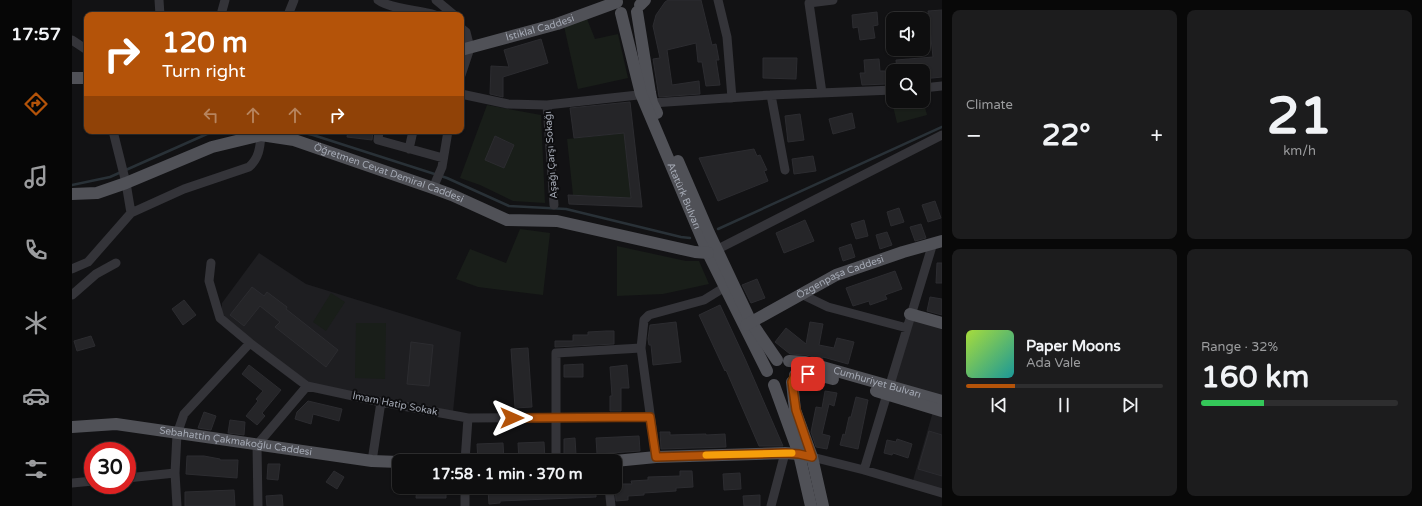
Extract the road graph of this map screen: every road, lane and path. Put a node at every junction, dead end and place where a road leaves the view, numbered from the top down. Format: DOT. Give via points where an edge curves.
graph roads {
  1 [pos="159,0"];
  2 [pos="225,0"];
  3 [pos="294,0"];
  4 [pos="378,0"];
  5 [pos="436,0"];
  6 [pos="718,0"];
  7 [pos="834,0"];
  8 [pos="640,4"];
  9 [pos="619,5"];
  10 [pos="160,12"];
  11 [pos="222,12"];
  12 [pos="289,12"];
  13 [pos="425,12"];
  14 [pos="450,12"];
  15 [pos="464,30"];
  16 [pos="72,40"];
  17 [pos="84,48"];
  18 [pos="465,49"];
  19 [pos="72,78"];
  20 [pos="84,78"];
  21 [pos="942,86"];
  22 [pos="930,87"];
  23 [pos="886,90"];
  24 [pos="822,93"];
  25 [pos="464,95"];
  26 [pos="771,95"];
  27 [pos="648,97"];
  28 [pos="732,98"];
  29 [pos="547,105"];
  30 [pos="114,134"];
  31 [pos="379,134"];
  32 [pos="412,134"];
  33 [pos="447,134"];
  34 [pos="261,135"];
  35 [pos="942,135"];
  36 [pos="410,149"];
  37 [pos="442,163"];
  38 [pos="785,170"];
  39 [pos="125,178"];
  40 [pos="434,184"];
  41 [pos="72,194"];
  42 [pos="554,204"];
  43 [pos="131,213"];
  44 [pos="937,242"];
  45 [pos="713,251"];
  46 [pos="88,262"];
  47 [pos="116,263"];
  48 [pos="211,263"];
  49 [pos="73,265"];
  50 [pos="96,274"];
  51 [pos="724,287"];
  52 [pos="801,294"];
  53 [pos="72,295"];
  54 [pos="910,314"];
  55 [pos="942,323"];
  56 [pos="748,324"];
  57 [pos="907,328"];
  58 [pos="250,343"];
  59 [pos="641,348"];
  60 [pos="783,361"];
  61 [pos="767,371"];
  62 [pos="794,379"];
  63 [pos="774,385"];
  64 [pos="307,386"];
  65 [pos="888,390"];
  66 [pos="942,401"];
  67 [pos="381,402"];
  68 [pos="942,411"];
  69 [pos="650,417"];
  70 [pos="468,418"];
  71 [pos="556,418"];
  72 [pos="72,427"];
  73 [pos="177,434"];
  74 [pos="257,445"];
  75 [pos="785,453"];
  76 [pos="465,454"];
  77 [pos="556,454"];
  78 [pos="799,454"];
  79 [pos="656,457"];
  80 [pos="812,457"];
  81 [pos="622,460"];
  82 [pos="372,461"];
  83 [pos="392,462"];
  84 [pos="864,470"];
  85 [pos="175,473"];
  86 [pos="136,477"];
  87 [pos="84,482"];
  88 [pos="72,483"];
  89 [pos="942,493"];
  90 [pos="465,494"];
  91 [pos="609,494"];
  92 [pos="176,506"];
  93 [pos="258,506"];
  94 [pos="465,506"];
  95 [pos="610,506"];
  96 [pos="771,506"];
  97 [pos="811,506"];
  98 [pos="823,506"];
  1 -- 10 [label="street"];
  2 -- 11 [label="street"];
  3 -- 12 [label="street"];
  4 -- 13 [label="street" via="392,6"];
  5 -- 14 [label="street"];
  6 -- 28 [label="street" via="727,36"];
  7 -- 24 [label="street" via="809,3"];
  8 -- 9 [label="main road, Atatürk Bulvarı" via="631,16 627,16"];
  8 -- 27 [label="main road, Atatürk Bulvarı"];
  9 -- 18 [label="main road, İstiklal Caddesi"];
  9 -- 27 [label="main road, Atatürk Bulvarı"];
  15 -- 18 [label="street"];
  16 -- 17 [label="street"];
  19 -- 20 [label="main road"];
  21 -- 22 [label="street"];
  23 -- 24 [label="street"];
  24 -- 26 [label="street"];
  25 -- 29 [label="street" via="508,104"];
  26 -- 28 [label="street"];
  26 -- 38 [label="street"];
  27 -- 28 [label="street"];
  27 -- 29 [label="street"];
  27 -- 45 [label="main road, Atatürk Bulvarı"];
  29 -- 42 [label="street, Aşağı Çarşı Sokağı"];
  30 -- 39 [label="street"];
  31 -- 36 [label="street" via="378,140"];
  32 -- 36 [label="street"];
  33 -- 37 [label="street"];
  34 -- 39 [label="main road, Öğretmen Cevat Demiral Caddesi" via="212,147"];
  34 -- 40 [label="main road, Öğretmen Cevat Demiral Caddesi" via="294,140"];
  34 -- 43 [label="street" via="256,160 249,167 184,189"];
  35 -- 45 [label="street"];
  36 -- 37 [label="street"];
  37 -- 40 [label="street"];
  39 -- 41 [label="main road, Öğretmen Cevat Demiral Caddesi" via="97,193"];
  39 -- 43 [label="street"];
  40 -- 45 [label="main road, Öğretmen Cevat Demiral Caddesi" via="506,220 557,221 695,252"];
  43 -- 46 [label="street"];
  44 -- 52 [label="main road, Özgenpaşa Caddesi" via="836,275"];
  44 -- 54 [label="street"];
  45 -- 51 [label="main road, Atatürk Bulvarı"];
  45 -- 56 [label="main road, Atatürk Bulvarı"];
  46 -- 49 [label="street"];
  46 -- 50 [label="street"];
  47 -- 50 [label="street"];
  48 -- 58 [label="street, İmam Hatip Sokak" via="209,281 220,318"];
  50 -- 53 [label="street"];
  51 -- 56 [label="main road, Atatürk Bulvarı"];
  51 -- 59 [label="street" via="704,300 649,315 644,320"];
  52 -- 56 [label="main road, Özgenpaşa Caddesi"];
  52 -- 57 [label="street" via="828,307"];
  54 -- 55 [label="main road"];
  54 -- 57 [label="street"];
  56 -- 60 [label="main road, Atatürk Bulvarı"];
  56 -- 61 [label="main road, Atatürk Bulvarı"];
  57 -- 65 [label="street"];
  58 -- 64 [label="street, İmam Hatip Sokak"];
  58 -- 73 [label="street" via="184,414"];
  59 -- 69 [label="street"];
  59 -- 71 [label="street" via="556,353"];
  60 -- 61 [label="main road" via="770,364"];
  60 -- 62 [label="main road" via="794,367"];
  60 -- 65 [label="main road, Cumhuriyet Bulvarı" via="805,362"];
  61 -- 63 [label="main road" via="768,379"];
  62 -- 63 [label="main road" via="785,387"];
  62 -- 65 [label="main road, Cumhuriyet Bulvarı" via="808,374 820,375"];
  62 -- 80 [label="main road" via="796,410"];
  63 -- 78 [label="main road"];
  64 -- 67 [label="street, İmam Hatip Sokak"];
  64 -- 74 [label="street"];
  65 -- 66 [label="main road, Cumhuriyet Bulvarı"];
  65 -- 68 [label="main road, Cumhuriyet Bulvarı"];
  65 -- 84 [label="street"];
  67 -- 70 [label="street, İmam Hatip Sokak"];
  67 -- 82 [label="street"];
  69 -- 71 [label="street, İmam Hatip Sokak"];
  69 -- 79 [label="street"];
  70 -- 71 [label="street, İmam Hatip Sokak"];
  70 -- 76 [label="street"];
  71 -- 77 [label="street"];
  72 -- 73 [label="main road, Sebahattin Çakmakoğlu Caddesi" via="116,424"];
  73 -- 74 [label="main road, Sebahattin Çakmakoğlu Caddesi"];
  73 -- 85 [label="street"];
  74 -- 82 [label="main road, Sebahattin Çakmakoğlu Caddesi"];
  74 -- 93 [label="street"];
  75 -- 78 [label="main road"];
  75 -- 79 [label="main road"];
  75 -- 96 [label="street"];
  78 -- 80 [label="main road"];
  78 -- 97 [label="main road"];
  79 -- 81 [label="main road"];
  80 -- 84 [label="street"];
  80 -- 98 [label="main road"];
  82 -- 83 [label="main road, Sebahattin Çakmakoğlu Caddesi"];
  84 -- 89 [label="street"];
  85 -- 86 [label="street"];
  85 -- 92 [label="street"];
  87 -- 88 [label="street"];
  90 -- 94 [label="street"];
  91 -- 95 [label="street"];
}
